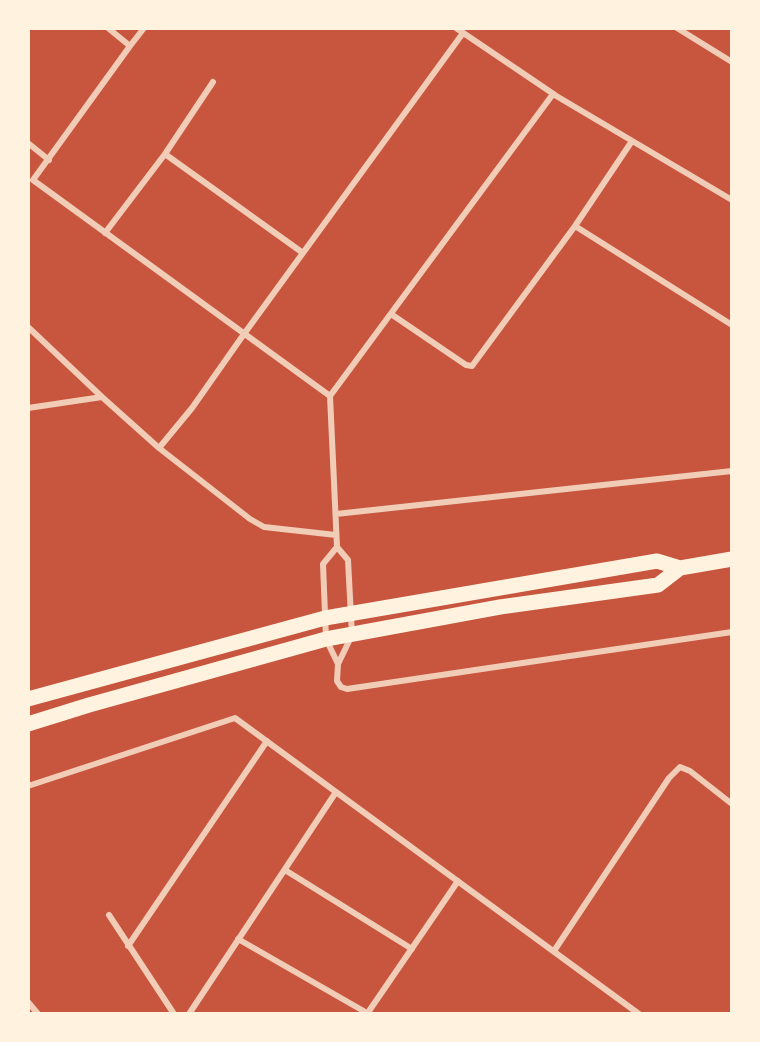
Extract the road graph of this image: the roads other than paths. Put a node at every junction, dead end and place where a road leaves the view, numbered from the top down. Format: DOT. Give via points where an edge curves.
graph roads {
  1 [pos="108,28"];
  2 [pos="144,28"];
  3 [pos="456,28"];
  4 [pos="677,28"];
  5 [pos="463,33"];
  6 [pos="130,46"];
  7 [pos="732,62"];
  8 [pos="213,82"];
  9 [pos="560,98"];
  10 [pos="632,141"];
  11 [pos="28,143"];
  12 [pos="165,154"];
  13 [pos="49,160"];
  14 [pos="31,182"];
  15 [pos="732,200"];
  16 [pos="575,225"];
  17 [pos="105,233"];
  18 [pos="303,253"];
  19 [pos="390,314"];
  20 [pos="732,325"];
  21 [pos="28,327"];
  22 [pos="244,334"];
  23 [pos="330,396"];
  24 [pos="102,397"];
  25 [pos="28,408"];
  26 [pos="159,448"];
  27 [pos="732,471"];
  28 [pos="336,514"];
  29 [pos="336,534"];
  30 [pos="337,547"];
  31 [pos="732,559"];
  32 [pos="680,568"];
  33 [pos="350,614"];
  34 [pos="325,618"];
  35 [pos="732,632"];
  36 [pos="352,635"];
  37 [pos="326,639"];
  38 [pos="338,664"];
  39 [pos="28,699"];
  40 [pos="28,724"];
  41 [pos="267,741"];
  42 [pos="28,786"];
  43 [pos="336,792"];
  44 [pos="732,804"];
  45 [pos="285,870"];
  46 [pos="458,881"];
  47 [pos="109,915"];
  48 [pos="238,939"];
  49 [pos="128,946"];
  50 [pos="412,949"];
  51 [pos="554,951"];
  52 [pos="28,1002"];
  53 [pos="367,1013"];
  54 [pos="38,1014"];
  55 [pos="174,1014"];
  56 [pos="189,1014"];
  57 [pos="639,1014"];
  1 -- 6 [label="street"];
  2 -- 6 [label="street"];
  3 -- 5 [label="street"];
  4 -- 7 [label="street"];
  5 -- 9 [label="street"];
  5 -- 18 [label="street"];
  6 -- 13 [label="street"];
  8 -- 12 [label="street"];
  9 -- 10 [label="street"];
  9 -- 19 [label="street" via="553,94"];
  10 -- 15 [label="street"];
  10 -- 16 [label="street"];
  11 -- 13 [label="street"];
  12 -- 17 [label="street"];
  12 -- 18 [label="street"];
  13 -- 14 [label="street"];
  14 -- 17 [label="street"];
  16 -- 19 [label="street" via="472,366"];
  16 -- 20 [label="street"];
  17 -- 22 [label="street"];
  18 -- 22 [label="street"];
  19 -- 23 [label="street"];
  21 -- 24 [label="street"];
  22 -- 23 [label="street"];
  22 -- 26 [label="street"];
  23 -- 28 [label="street"];
  24 -- 25 [label="street"];
  24 -- 26 [label="street"];
  26 -- 29 [label="street" via="264,527"];
  27 -- 28 [label="street"];
  28 -- 29 [label="street"];
  29 -- 30 [label="street"];
  30 -- 33 [label="street" via="348,560"];
  30 -- 34 [label="street" via="323,564"];
  31 -- 32 [label="highway"];
  32 -- 33 [label="highway" via="657,561"];
  32 -- 36 [label="highway" via="658,585 500,607"];
  33 -- 34 [label="highway"];
  33 -- 36 [label="street"];
  34 -- 37 [label="street"];
  34 -- 39 [label="highway"];
  35 -- 38 [label="street" via="346,689 336,681"];
  36 -- 37 [label="highway"];
  36 -- 38 [label="street"];
  37 -- 38 [label="street"];
  37 -- 40 [label="highway"];
  41 -- 42 [label="street" via="235,718"];
  41 -- 43 [label="street"];
  41 -- 49 [label="street"];
  43 -- 45 [label="street"];
  43 -- 46 [label="street"];
  44 -- 51 [label="street" via="680,767"];
  45 -- 48 [label="street"];
  45 -- 50 [label="street"];
  46 -- 50 [label="street"];
  46 -- 51 [label="street"];
  47 -- 49 [label="street"];
  48 -- 53 [label="street"];
  48 -- 56 [label="street"];
  49 -- 55 [label="street"];
  50 -- 53 [label="street"];
  51 -- 57 [label="street"];
  52 -- 54 [label="street"];
}
